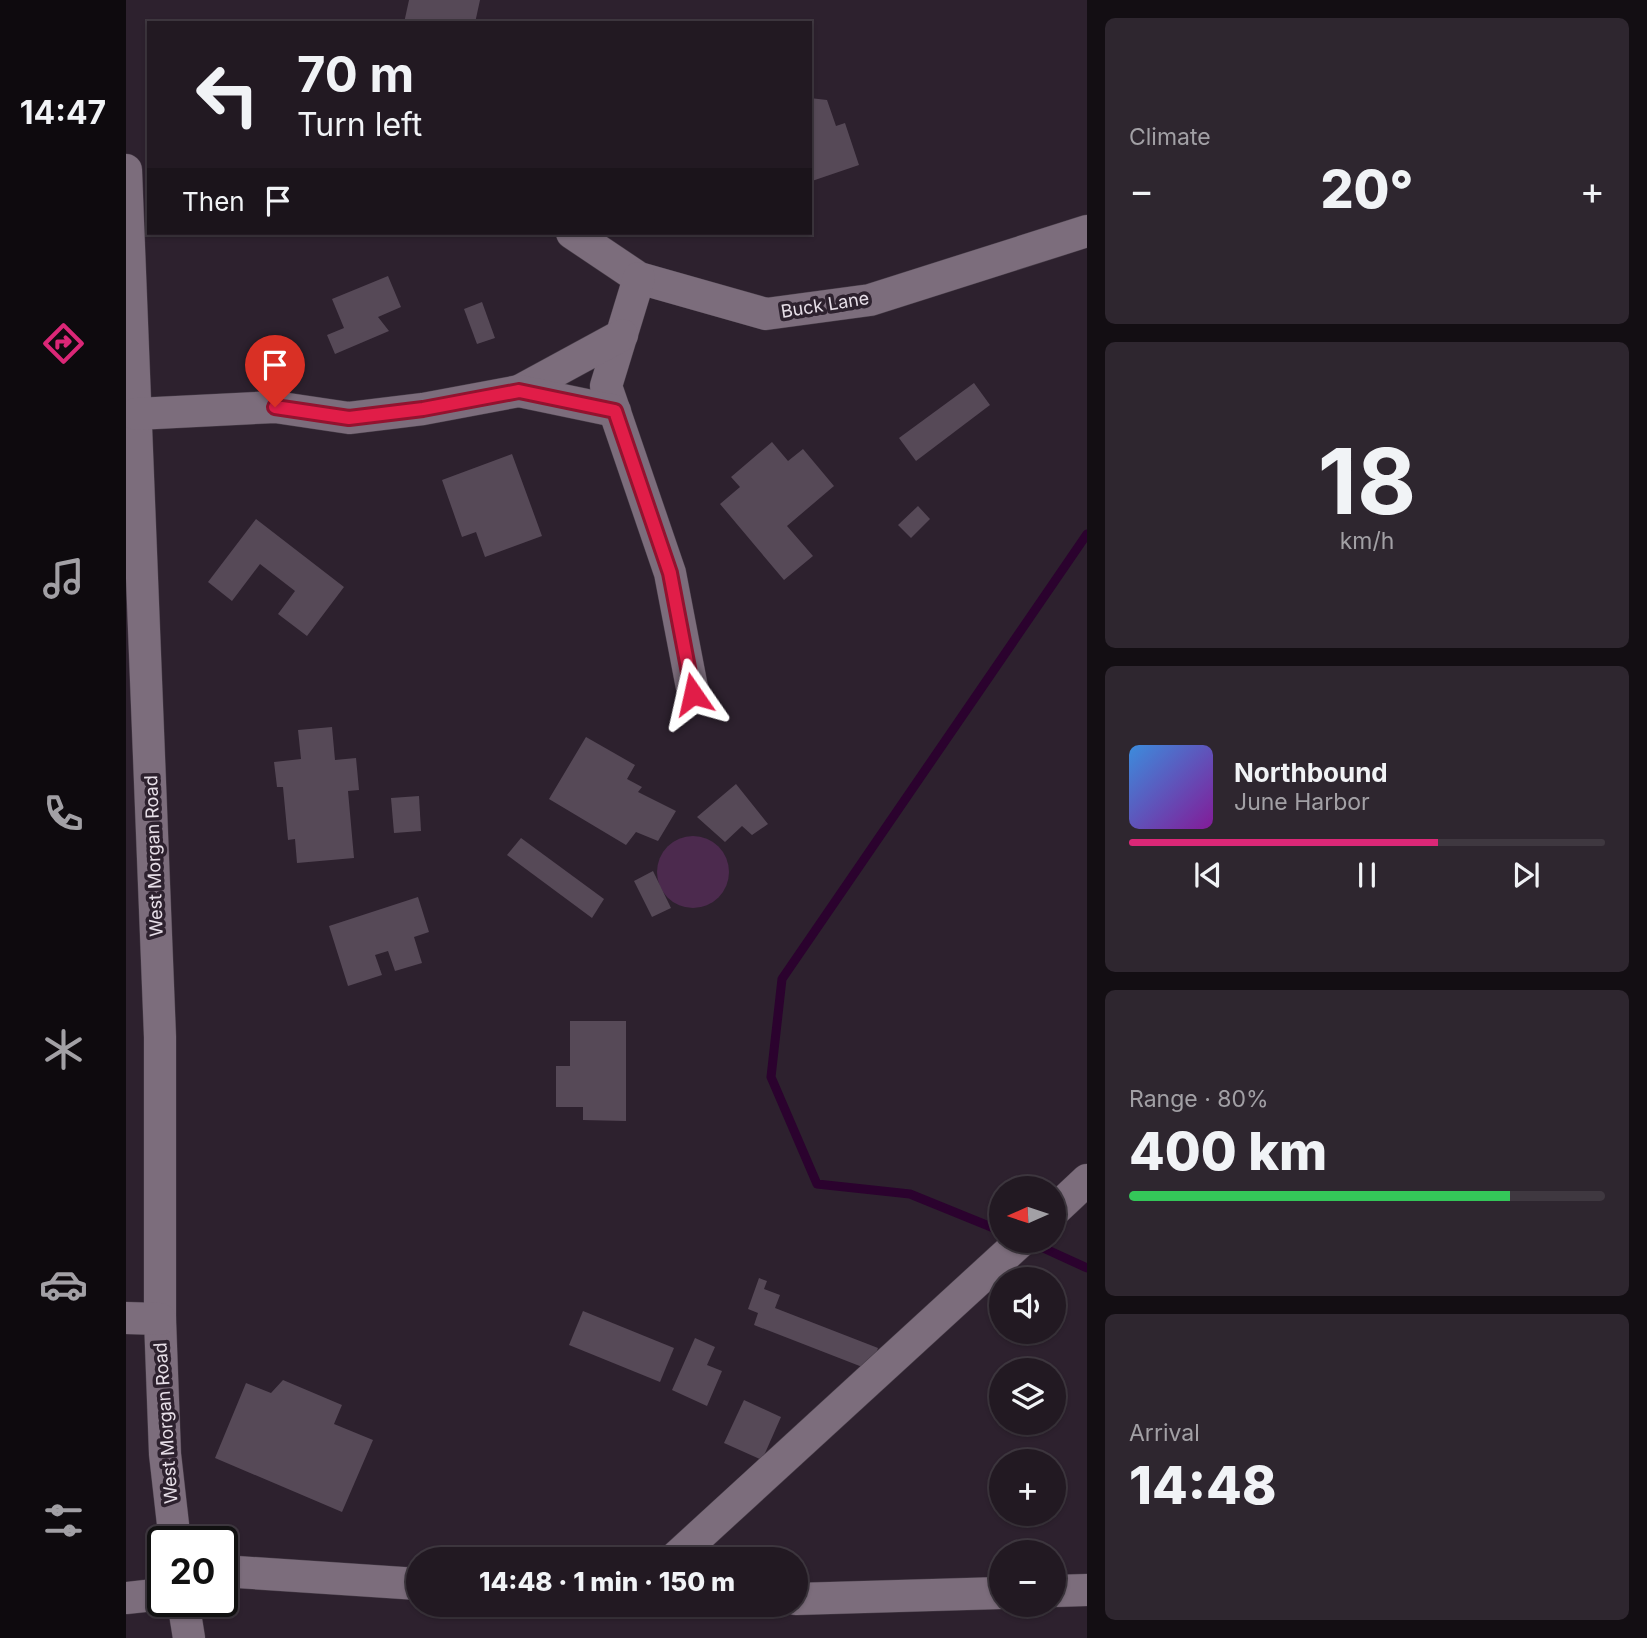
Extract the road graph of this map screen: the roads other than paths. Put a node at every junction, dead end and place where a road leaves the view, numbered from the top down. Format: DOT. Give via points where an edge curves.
graph roads {
  1 [pos="147,158"];
  2 [pos="126,159"];
  3 [pos="126,170"];
  4 [pos="1087,231"];
  5 [pos="575,235"];
  6 [pos="639,278"];
  7 [pos="622,335"];
  8 [pos="519,391"];
  9 [pos="615,411"];
  10 [pos="136,414"];
  11 [pos="693,694"];
  12 [pos="1087,1180"];
  13 [pos="1066,1200"];
  14 [pos="1008,1253"];
  15 [pos="126,1318"];
  16 [pos="160,1319"];
  17 [pos="173,1526"];
  18 [pos="687,1547"];
  19 [pos="238,1572"];
  20 [pos="406,1583"];
  21 [pos="1087,1590"];
  22 [pos="1066,1591"];
  23 [pos="989,1593"];
  24 [pos="147,1596"];
  25 [pos="126,1598"];
  26 [pos="808,1599"];
  27 [pos="186,1617"];
  28 [pos="189,1638"];
  1 -- 2 [label="street"];
  3 -- 10 [label="street, West Morgan Road"];
  4 -- 6 [label="street, Buck Lane" via="870,300 766,314"];
  5 -- 6 [label="street, Buck Lane"];
  6 -- 7 [label="street"];
  7 -- 8 [label="street"];
  7 -- 9 [label="street" via="606,386"];
  8 -- 9 [label="street"];
  8 -- 10 [label="street" via="349,418 275,407"];
  9 -- 11 [label="street" via="670,573"];
  10 -- 16 [label="street, West Morgan Road" via="160,1037"];
  12 -- 13 [label="street"];
  14 -- 18 [label="street"];
  15 -- 16 [label="street"];
  16 -- 17 [label="street, West Morgan Road" via="165,1454"];
  19 -- 20 [label="street"];
  21 -- 22 [label="street"];
  23 -- 26 [label="street"];
  24 -- 25 [label="street"];
  27 -- 28 [label="street"];
}
